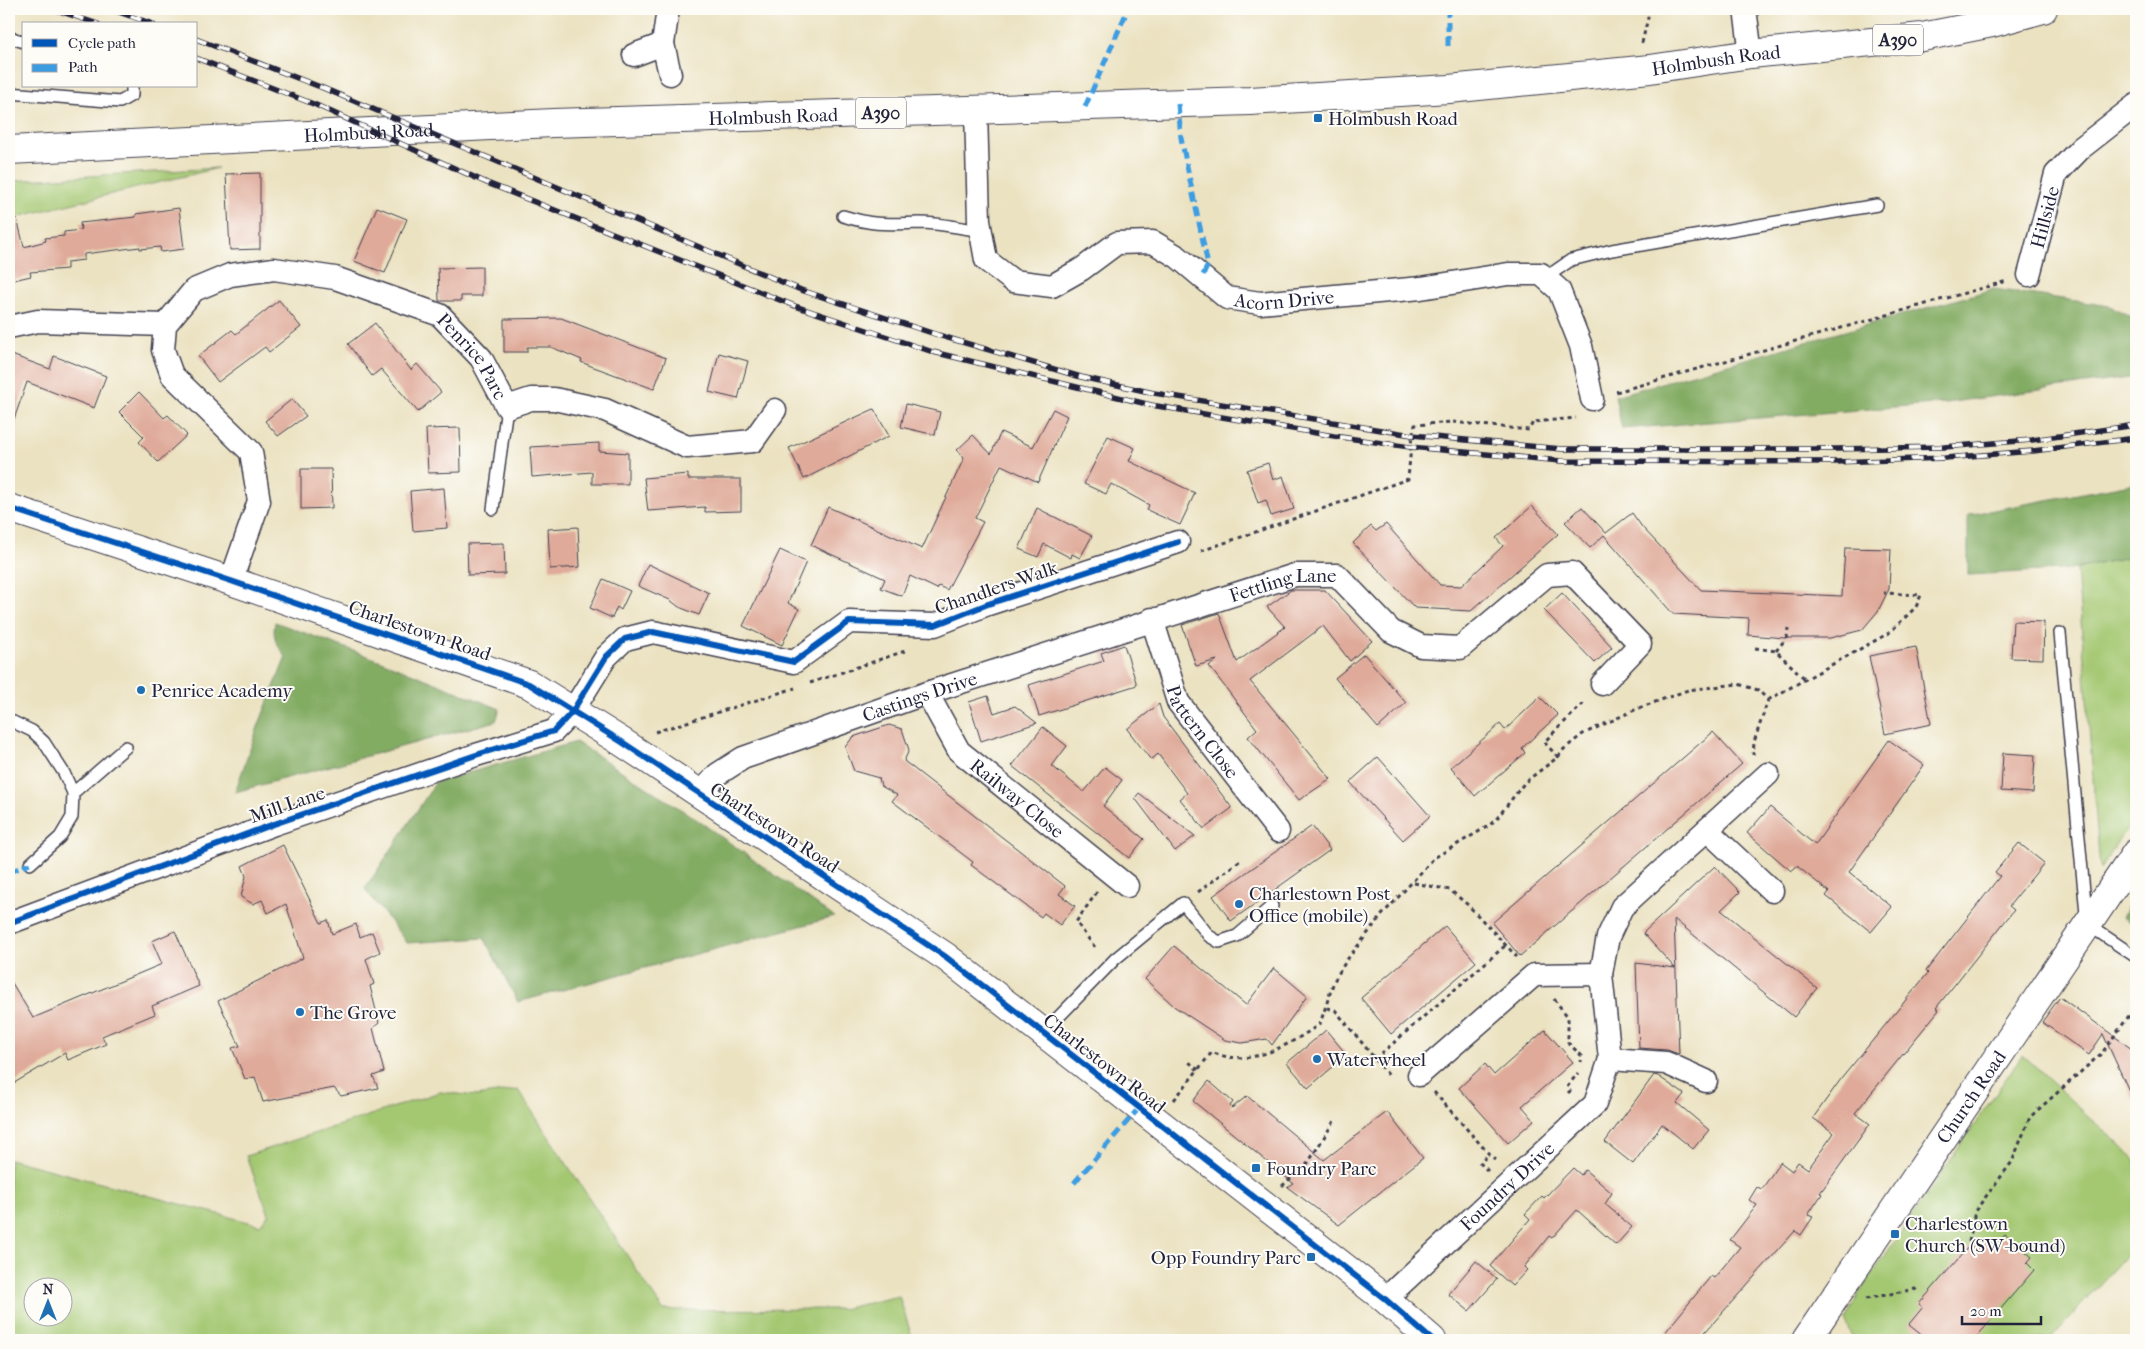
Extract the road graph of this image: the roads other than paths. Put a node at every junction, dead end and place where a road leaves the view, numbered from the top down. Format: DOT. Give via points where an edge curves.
graph roads {
  1 [pos="668,9"];
  2 [pos="1745,9"];
  3 [pos="2043,9"];
  4 [pos="9,37"];
  5 [pos="22,41"];
  6 [pos="663,44"];
  7 [pos="1751,54"];
  8 [pos="634,55"];
  9 [pos="670,74"];
  10 [pos="132,88"];
  11 [pos="9,93"];
  12 [pos="2136,105"];
  13 [pos="976,111"];
  14 [pos="9,150"];
  15 [pos="1877,205"];
  16 [pos="843,216"];
  17 [pos="981,231"];
  18 [pos="2029,275"];
  19 [pos="1545,278"];
  20 [pos="165,325"];
  21 [pos="9,328"];
  22 [pos="1592,399"];
  23 [pos="507,407"];
  24 [pos="775,410"];
  25 [pos="9,508"];
  26 [pos="493,508"];
  27 [pos="1178,542"];
  28 [pos="231,581"];
  29 [pos="1152,619"];
  30 [pos="2060,633"];
  31 [pos="1595,691"];
  32 [pos="927,693"];
  33 [pos="572,712"];
  34 [pos="9,720"];
  35 [pos="126,747"];
  36 [pos="1768,774"];
  37 [pos="73,793"];
  38 [pos="699,795"];
  39 [pos="1707,830"];
  40 [pos="1278,831"];
  41 [pos="2136,853"];
  42 [pos="30,864"];
  43 [pos="1118,880"];
  44 [pos="1772,891"];
  45 [pos="1272,906"];
  46 [pos="9,923"];
  47 [pos="2087,924"];
  48 [pos="2136,957"];
  49 [pos="1602,974"];
  50 [pos="1043,1033"];
  51 [pos="1610,1060"];
  52 [pos="1419,1075"];
  53 [pos="1706,1080"];
  54 [pos="1385,1300"];
  55 [pos="1432,1340"];
  56 [pos="1806,1340"];
  1 -- 6 [label="street"];
  2 -- 7 [label="street"];
  3 -- 7 [label="main road, Holmbush Road / A390" via="1922,37"];
  4 -- 5 [label="lane"];
  6 -- 8 [label="street"];
  6 -- 9 [label="street"];
  7 -- 13 [label="main road, Holmbush Road / A390" via="1636,71 1449,89 1250,102"];
  10 -- 11 [label="lane" via="132,95 120,102"];
  12 -- 18 [label="street, Hillside" via="2081,148 2056,174"];
  13 -- 14 [label="main road, Holmbush Road / A390" via="553,122"];
  13 -- 17 [label="street, Acorn Drive"];
  15 -- 19 [label="lane" via="1612,250 1571,260"];
  16 -- 17 [label="lane" via="871,224 920,223"];
  17 -- 19 [label="street, Acorn Drive" via="986,260 1013,281 1052,286 1117,244 1153,242 1178,257 1227,298 1260,303 1421,288 1508,274 1541,274"];
  19 -- 22 [label="street" via="1559,290 1574,327"];
  20 -- 21 [label="street" via="38,321"];
  20 -- 23 [label="street, Penrice Parc" via="194,290 230,275 274,268 335,278 440,315 481,358"];
  20 -- 28 [label="street" via="163,350 172,375 251,452 259,501"];
  23 -- 24 [label="street, Penrice Parc" via="530,399 554,399 605,410 687,447 752,441"];
  23 -- 26 [label="lane"];
  25 -- 28 [label="main road, Charlestown Road"];
  27 -- 33 [label="street, Chandlers Walk" via="988,604 935,625 849,622 794,662 653,632 625,639 606,657"];
  28 -- 33 [label="main road, Charlestown Road" via="529,684"];
  29 -- 31 [label="street, Fettling Lane" via="1295,574 1337,575 1391,631 1421,646 1460,648 1548,574 1572,573 1640,644"];
  29 -- 32 [label="street, Castings Drive"];
  29 -- 40 [label="street, Pattern Close" via="1178,702"];
  30 -- 47 [label="lane"];
  32 -- 38 [label="street, Castings Drive" via="743,758 718,774"];
  32 -- 43 [label="street, Railway Close" via="959,751"];
  33 -- 38 [label="main road, Charlestown Road"];
  33 -- 46 [label="street, Mill Lane" via="554,731 274,824"];
  34 -- 37 [label="lane" via="32,731 44,742"];
  35 -- 37 [label="lane"];
  36 -- 39 [label="street, Foundry Drive"];
  37 -- 42 [label="lane" via="72,817 60,837"];
  38 -- 50 [label="main road, Charlestown Road" via="946,957"];
  39 -- 44 [label="street"];
  39 -- 49 [label="street, Foundry Drive" via="1622,907 1608,937"];
  41 -- 47 [label="main road, Church Road"];
  45 -- 50 [label="lane" via="1237,936 1219,942 1209,936 1183,903 1115,959"];
  47 -- 48 [label="lane"];
  47 -- 56 [label="main road, Church Road"];
  49 -- 51 [label="street, Foundry Drive"];
  49 -- 52 [label="street" via="1534,975"];
  50 -- 54 [label="main road, Charlestown Road"];
  51 -- 53 [label="street" via="1666,1063"];
  51 -- 54 [label="street, Foundry Drive" via="1595,1104"];
  54 -- 55 [label="main road, Charlestown Road"];
}
